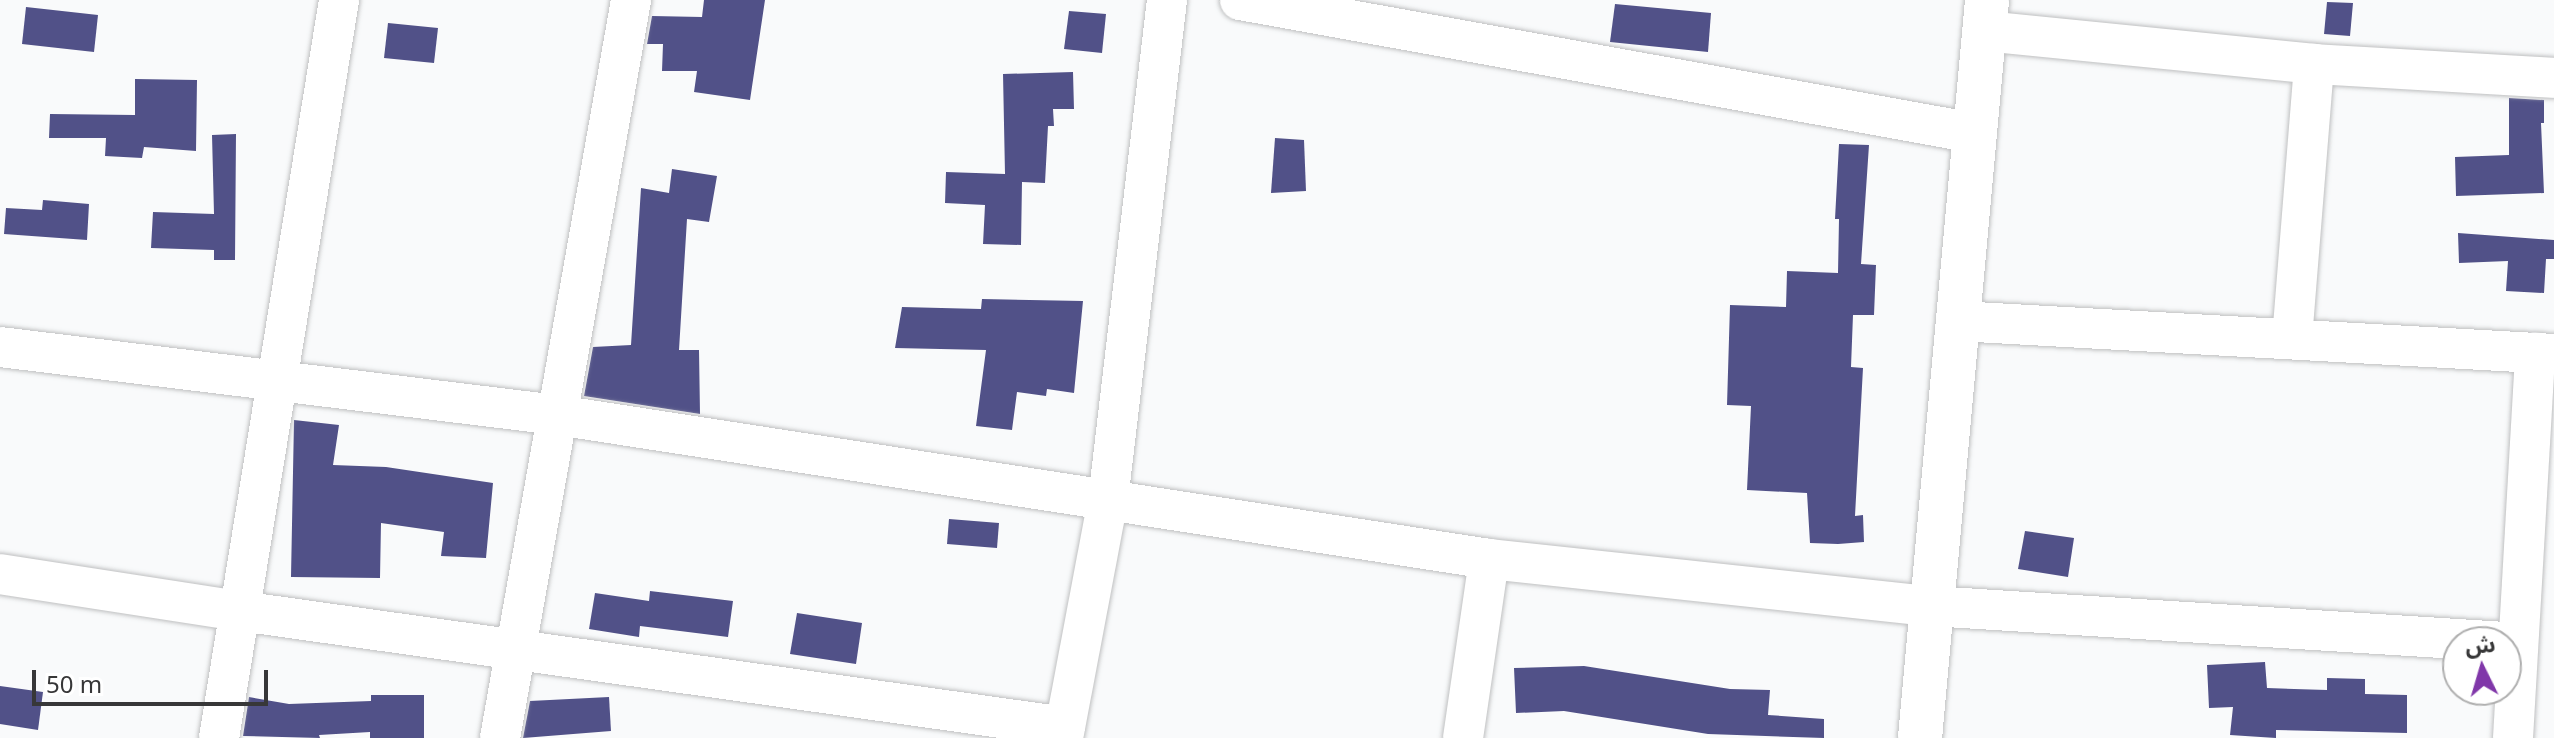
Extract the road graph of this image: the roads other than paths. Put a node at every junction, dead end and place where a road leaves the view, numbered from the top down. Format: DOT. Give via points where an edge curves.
graph roads {
  1 [pos="339,0"];
  2 [pos="631,0"];
  3 [pos="1167,0"];
  4 [pos="1240,0"];
  5 [pos="1986,16"];
  6 [pos="2314,64"];
  7 [pos="2554,78"];
  8 [pos="1974,133"];
  9 [pos="1957,321"];
  10 [pos="2292,339"];
  11 [pos="0,347"];
  12 [pos="2545,353"];
  13 [pos="275,382"];
  14 [pos="557,415"];
  15 [pos="1108,500"];
  16 [pos="1489,559"];
  17 [pos="0,574"];
  18 [pos="1931,606"];
  19 [pos="240,611"];
  20 [pos="2522,631"];
  21 [pos="2442,638"];
  22 [pos="517,650"];
  23 [pos="2516,706"];
  24 [pos="1064,732"];
  25 [pos="219,738"];
  26 [pos="500,738"];
  27 [pos="1463,738"];
  28 [pos="1920,738"];
  29 [pos="2513,738"];
  1 -- 13 [label="street"];
  2 -- 14 [label="street"];
  3 -- 15 [label="street"];
  4 -- 8 [label="street"];
  5 -- 6 [label="street"];
  5 -- 8 [label="main road"];
  6 -- 7 [label="street"];
  6 -- 10 [label="street"];
  8 -- 9 [label="main road"];
  9 -- 10 [label="street"];
  9 -- 18 [label="main road"];
  10 -- 12 [label="street"];
  11 -- 13 [label="street"];
  12 -- 20 [label="street"];
  13 -- 14 [label="street"];
  13 -- 19 [label="street"];
  14 -- 15 [label="street"];
  14 -- 22 [label="street"];
  15 -- 16 [label="street"];
  15 -- 24 [label="street"];
  16 -- 18 [label="street"];
  16 -- 27 [label="street"];
  17 -- 19 [label="street"];
  18 -- 21 [label="street"];
  18 -- 28 [label="main road"];
  19 -- 22 [label="street"];
  19 -- 25 [label="street"];
  22 -- 24 [label="street"];
  22 -- 26 [label="street"];
  23 -- 29 [label="street"];
}
